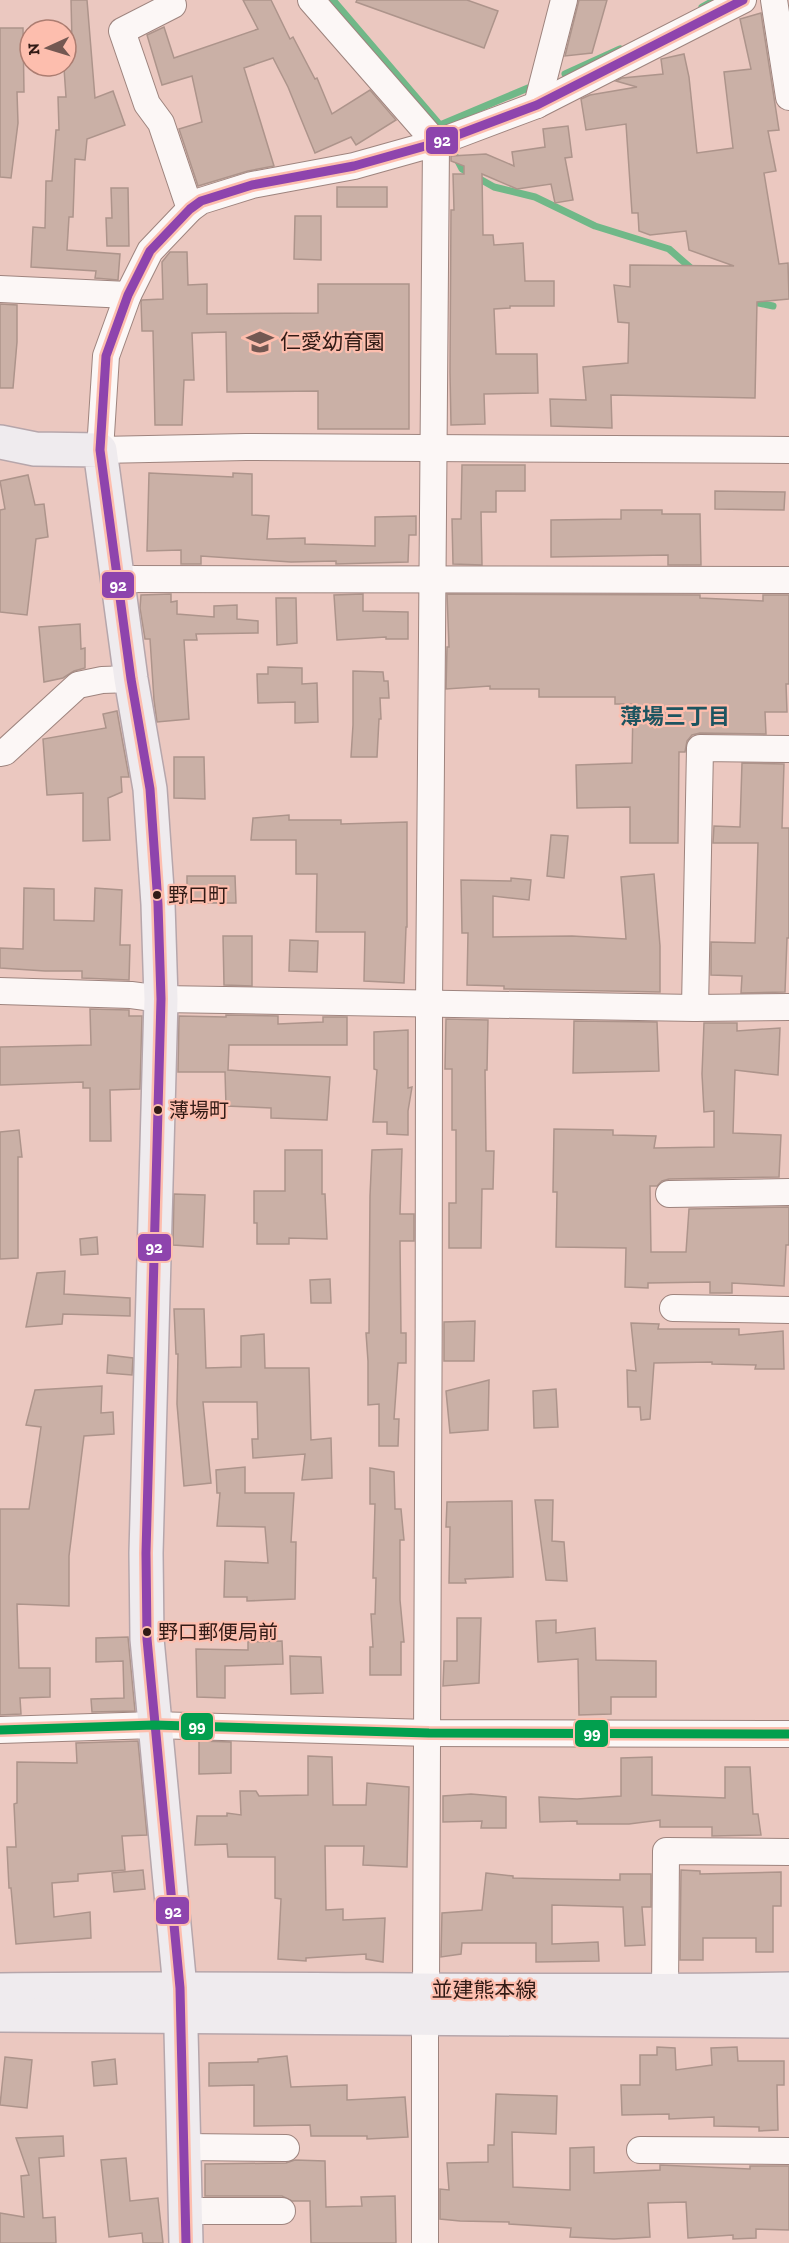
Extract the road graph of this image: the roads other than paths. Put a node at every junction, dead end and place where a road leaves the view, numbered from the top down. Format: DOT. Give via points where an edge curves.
graph roads {
  1 [pos="311,0"];
  2 [pos="564,0"];
  3 [pos="743,0"];
  4 [pos="774,0"];
  5 [pos="173,5"];
  6 [pos="789,97"];
  7 [pos="537,105"];
  8 [pos="436,143"];
  9 [pos="190,209"];
  10 [pos="0,289"];
  11 [pos="128,295"];
  12 [pos="0,442"];
  13 [pos="435,449"];
  14 [pos="100,450"];
  15 [pos="789,450"];
  16 [pos="432,578"];
  17 [pos="118,579"];
  18 [pos="789,580"];
  19 [pos="131,680"];
  20 [pos="789,749"];
  21 [pos="0,753"];
  22 [pos="0,991"];
  23 [pos="161,999"];
  24 [pos="429,1004"];
  25 [pos="789,1007"];
  26 [pos="695,1008"];
  27 [pos="789,1192"];
  28 [pos="669,1194"];
  29 [pos="673,1308"];
  30 [pos="789,1310"];
  31 [pos="154,1725"];
  32 [pos="0,1730"];
  33 [pos="429,1733"];
  34 [pos="789,1734"];
  35 [pos="789,1852"];
  36 [pos="789,1989"];
  37 [pos="0,1990"];
  38 [pos="665,1992"];
  39 [pos="180,2001"];
  40 [pos="425,2004"];
  41 [pos="0,2015"];
  42 [pos="789,2021"];
  43 [pos="184,2147"];
  44 [pos="286,2148"];
  45 [pos="640,2150"];
  46 [pos="789,2151"];
  47 [pos="282,2211"];
  48 [pos="186,2227"];
  49 [pos="425,2243"];
  1 -- 8 [label="street"];
  2 -- 7 [label="street"];
  3 -- 7 [label="street"];
  4 -- 6 [label="street"];
  5 -- 9 [label="street" via="122,31 147,104 161,123"];
  7 -- 8 [label="street"];
  8 -- 9 [label="street" via="354,166 252,185 201,201"];
  8 -- 13 [label="street"];
  9 -- 11 [label="street" via="150,251"];
  10 -- 11 [label="street"];
  11 -- 14 [label="street" via="106,356"];
  12 -- 14 [label="main road" via="35,449"];
  13 -- 14 [label="street"];
  13 -- 15 [label="street"];
  13 -- 16 [label="street"];
  14 -- 17 [label="main road"];
  16 -- 17 [label="street"];
  16 -- 18 [label="street"];
  16 -- 24 [label="street"];
  17 -- 19 [label="main road"];
  19 -- 21 [label="street" via="78,685"];
  19 -- 23 [label="main road" via="150,789"];
  20 -- 26 [label="street" via="700,748"];
  22 -- 23 [label="street" via="130,994"];
  23 -- 24 [label="street"];
  23 -- 31 [label="main road" via="146,1553"];
  24 -- 26 [label="street"];
  24 -- 33 [label="street"];
  25 -- 26 [label="street"];
  27 -- 28 [label="street"];
  29 -- 30 [label="street"];
  31 -- 32 [label="street"];
  31 -- 33 [label="street"];
  31 -- 39 [label="main road"];
  33 -- 34 [label="street"];
  33 -- 40 [label="street"];
  35 -- 38 [label="street" via="666,1851"];
  36 -- 38 [label="main road, 並建熊本線"];
  37 -- 39 [label="main road, 並建熊本線"];
  38 -- 40 [label="main road, 並建熊本線"];
  39 -- 40 [label="main road, 並建熊本線"];
  39 -- 41 [label="main road, 並建熊本線"];
  39 -- 43 [label="main road"];
  40 -- 42 [label="main road, 並建熊本線"];
  40 -- 49 [label="street"];
  43 -- 44 [label="street"];
  43 -- 48 [label="main road"];
  45 -- 46 [label="street"];
  47 -- 48 [label="street"];
}
